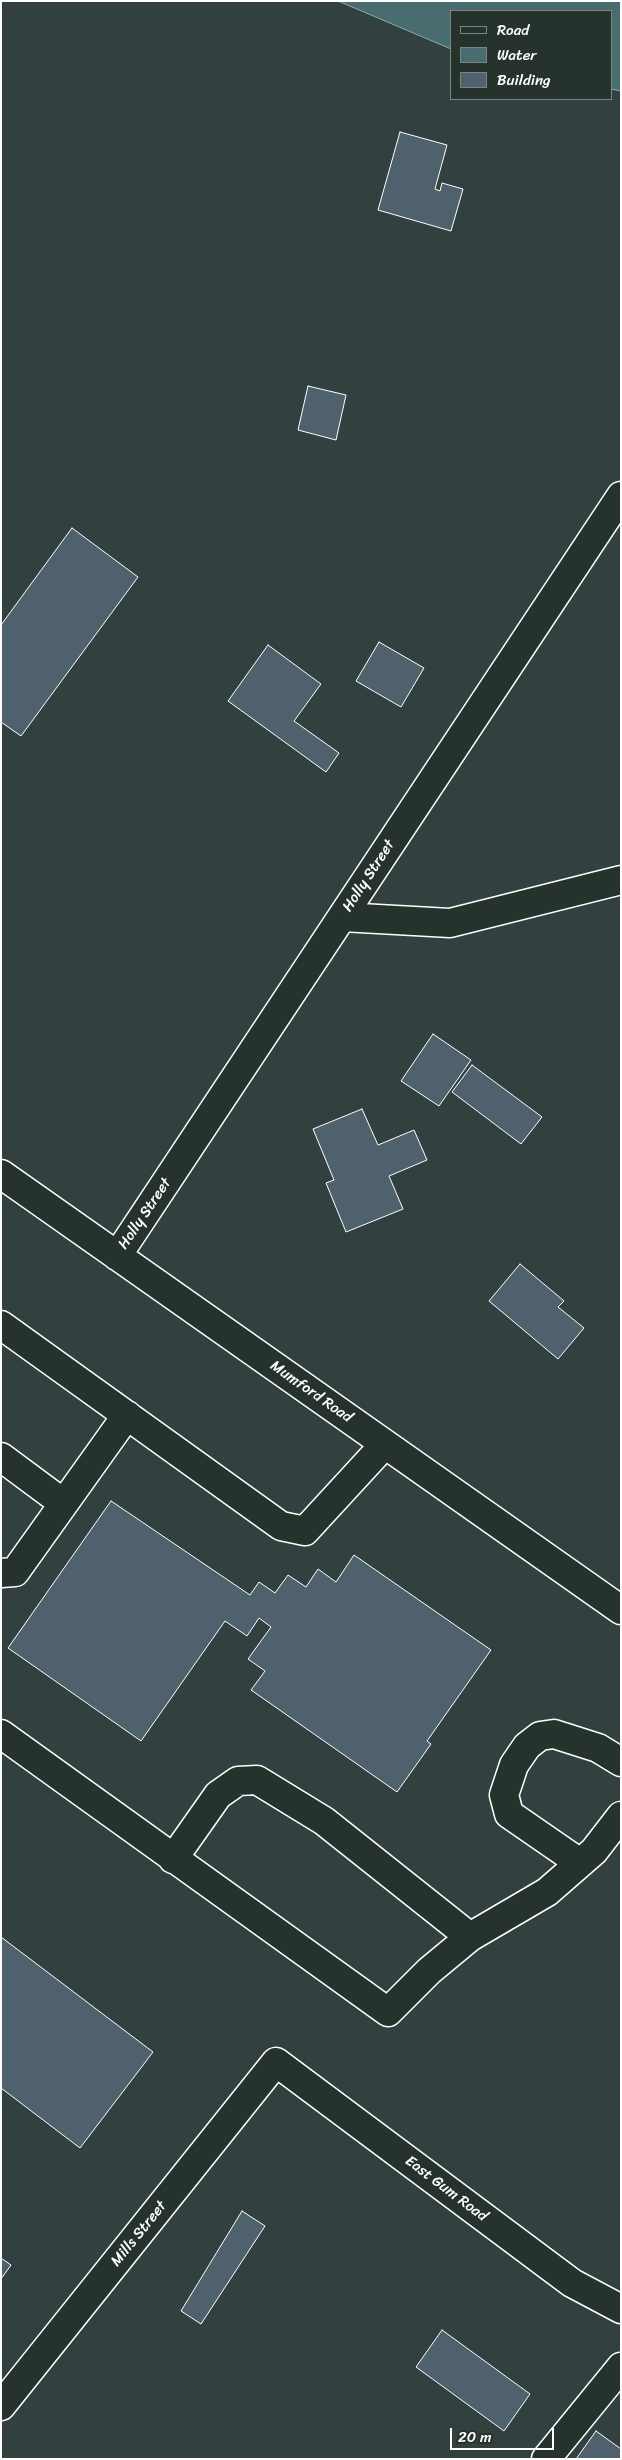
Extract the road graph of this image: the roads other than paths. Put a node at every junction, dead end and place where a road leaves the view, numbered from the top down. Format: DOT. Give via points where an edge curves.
graph roads {
  1 [pos="621,496"];
  2 [pos="621,880"];
  3 [pos="342,917"];
  4 [pos="1,1174"];
  5 [pos="117,1256"];
  6 [pos="1,1325"];
  7 [pos="127,1415"];
  8 [pos="385,1444"];
  9 [pos="1,1457"];
  10 [pos="64,1503"];
  11 [pos="1,1573"];
  12 [pos="621,1610"];
  13 [pos="1,1734"];
  14 [pos="621,1762"];
  15 [pos="621,1816"];
  16 [pos="173,1859"];
  17 [pos="580,1863"];
  18 [pos="470,1937"];
  19 [pos="276,2062"];
  20 [pos="621,2309"];
  21 [pos="621,2368"];
  22 [pos="1,2406"];
  23 [pos="546,2459"];
  1 -- 3 [label="street, Holly Street"];
  2 -- 3 [label="street" via="450,923"];
  3 -- 5 [label="street, Holly Street"];
  4 -- 5 [label="street, Mumford Road"];
  5 -- 8 [label="street, Mumford Road"];
  6 -- 7 [label="street"];
  7 -- 8 [label="street" via="281,1526 305,1531"];
  7 -- 10 [label="street"];
  8 -- 12 [label="street, Mumford Road"];
  9 -- 10 [label="street"];
  10 -- 11 [label="street" via="15,1572"];
  13 -- 16 [label="street"];
  14 -- 17 [label="street" via="598,1748 554,1734 540,1736 527,1746 514,1765 504,1795 509,1814"];
  15 -- 17 [label="street" via="594,1851"];
  16 -- 18 [label="street" via="388,2012 429,1971"];
  16 -- 18 [label="street" via="218,1794 238,1781 257,1780 324,1821"];
  17 -- 18 [label="street" via="547,1892"];
  19 -- 20 [label="street, East Gum Road" via="572,2283"];
  19 -- 22 [label="street, Mills Street"];
  21 -- 23 [label="street"];
}
